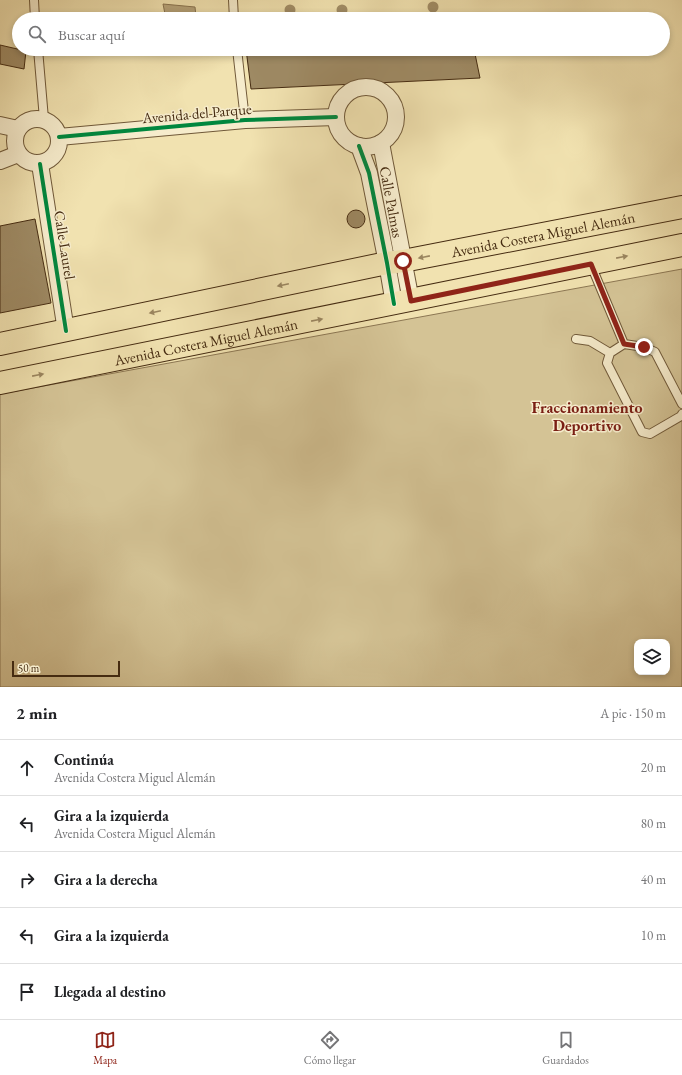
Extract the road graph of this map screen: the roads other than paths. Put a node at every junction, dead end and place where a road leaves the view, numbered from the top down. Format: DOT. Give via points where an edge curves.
graph roads {
  1 [pos="34,0"];
  2 [pos="233,0"];
  3 [pos="35,12"];
  4 [pos="234,12"];
  5 [pos="39,56"];
  6 [pos="239,56"];
  7 [pos="336,117"];
  8 [pos="44,119"];
  9 [pos="245,120"];
  10 [pos="0,125"];
  11 [pos="18,129"];
  12 [pos="59,137"];
  13 [pos="382,142"];
  14 [pos="359,146"];
  15 [pos="18,154"];
  16 [pos="0,161"];
  17 [pos="40,164"];
  18 [pos="682,207"];
  19 [pos="682,245"];
  20 [pos="395,262"];
  21 [pos="591,264"];
  22 [pos="402,302"];
  23 [pos="66,331"];
  24 [pos="576,339"];
  25 [pos="0,344"];
  26 [pos="624,344"];
  27 [pos="610,353"];
  28 [pos="0,383"];
  29 [pos="682,404"];
  30 [pos="682,414"];
  1 -- 3 [label="lane"];
  2 -- 4 [label="lane"];
  5 -- 8 [label="lane"];
  6 -- 9 [label="lane"];
  7 -- 9 [label="street, Avenida del Parque"];
  7 -- 13 [label="street" via="340,102 351,91 366,87 381,91 392,102 396,117 392,132"];
  7 -- 14 [label="street" via="340,132 351,143"];
  8 -- 11 [label="street" via="29,120"];
  8 -- 12 [label="street" via="54,126"];
  9 -- 12 [label="street, Avenida del Parque"];
  10 -- 11 [label="street"];
  11 -- 15 [label="street" via="14,137 14,146"];
  12 -- 17 [label="street" via="58,149 51,159"];
  13 -- 14 [label="street" via="374,146"];
  13 -- 20 [label="street, Calle Palmas"];
  14 -- 20 [label="street, Calle Palmas"];
  15 -- 16 [label="street"];
  15 -- 17 [label="street" via="24,160"];
  17 -- 23 [label="street, Calle Laurel"];
  18 -- 20 [label="main road, Avenida Costera Miguel Alemán, one-way"];
  21 -- 19 [label="main road, Avenida Costera Miguel Alemán, one-way"];
  20 -- 22 [label="street, Calle Palmas"];
  20 -- 23 [label="main road, Avenida Costera Miguel Alemán, one-way"];
  21 -- 22 [label="main road, Avenida Costera Miguel Alemán"];
  21 -- 26 [label="lane"];
  28 -- 22 [label="main road, Avenida Costera Miguel Alemán, one-way"];
  23 -- 25 [label="main road, Avenida Costera Miguel Alemán"];
  24 -- 27 [label="lane" via="590,341"];
  26 -- 27 [label="lane"];
  26 -- 29 [label="lane" via="644,347 655,352"];
  27 -- 30 [label="lane" via="607,363 642,432 650,434"];
}
